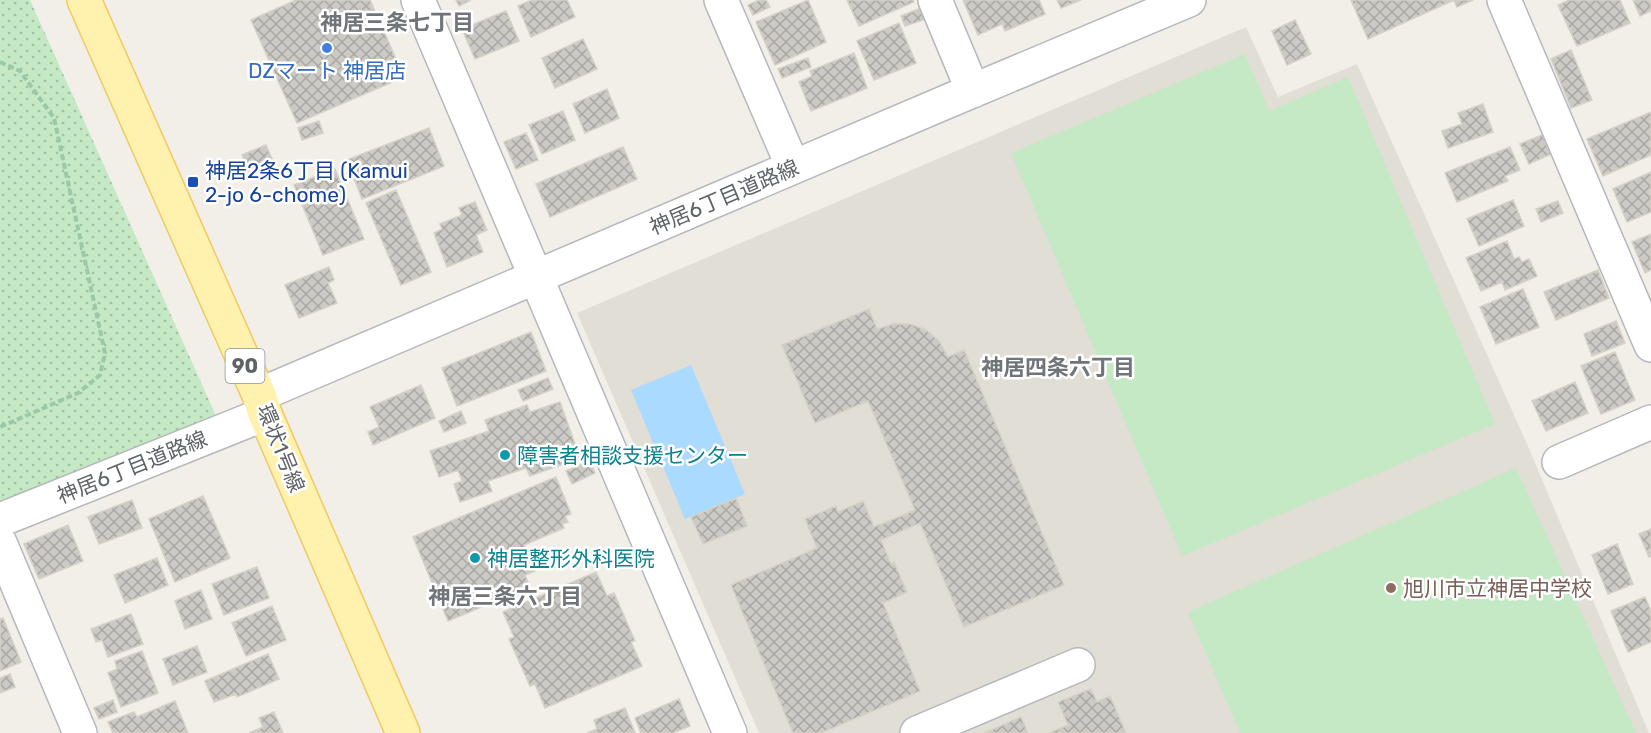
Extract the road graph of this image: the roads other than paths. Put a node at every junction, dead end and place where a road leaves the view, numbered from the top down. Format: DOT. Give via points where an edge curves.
graph roads {
  1 [pos="84,0"];
  2 [pos="418,0"];
  3 [pos="722,0"];
  4 [pos="935,0"];
  5 [pos="1189,0"];
  6 [pos="1504,0"];
  7 [pos="1135,10"];
  8 [pos="973,91"];
  9 [pos="793,167"];
  10 [pos="536,278"];
  11 [pos="1651,345"];
  12 [pos="262,404"];
  13 [pos="1651,422"];
  14 [pos="1559,462"];
  15 [pos="0,520"];
  16 [pos="0,543"];
  17 [pos="1078,665"];
  18 [pos="80,733"];
  19 [pos="403,733"];
  20 [pos="730,733"];
  21 [pos="916,733"];
  1 -- 12 [label="main road, 環状1号線 / 90"];
  2 -- 10 [label="street"];
  3 -- 9 [label="street"];
  4 -- 8 [label="street"];
  5 -- 7 [label="street, 神居6丁目道路線"];
  6 -- 11 [label="street"];
  7 -- 8 [label="street, 神居6丁目道路線"];
  8 -- 9 [label="street, 神居6丁目道路線"];
  9 -- 10 [label="street, 神居6丁目道路線"];
  10 -- 12 [label="street, 神居6丁目道路線"];
  10 -- 20 [label="street"];
  12 -- 15 [label="street, 神居6丁目道路線"];
  12 -- 19 [label="main road, 環状1号線 / 90"];
  13 -- 14 [label="street"];
  16 -- 18 [label="street"];
  17 -- 21 [label="street"];
}
